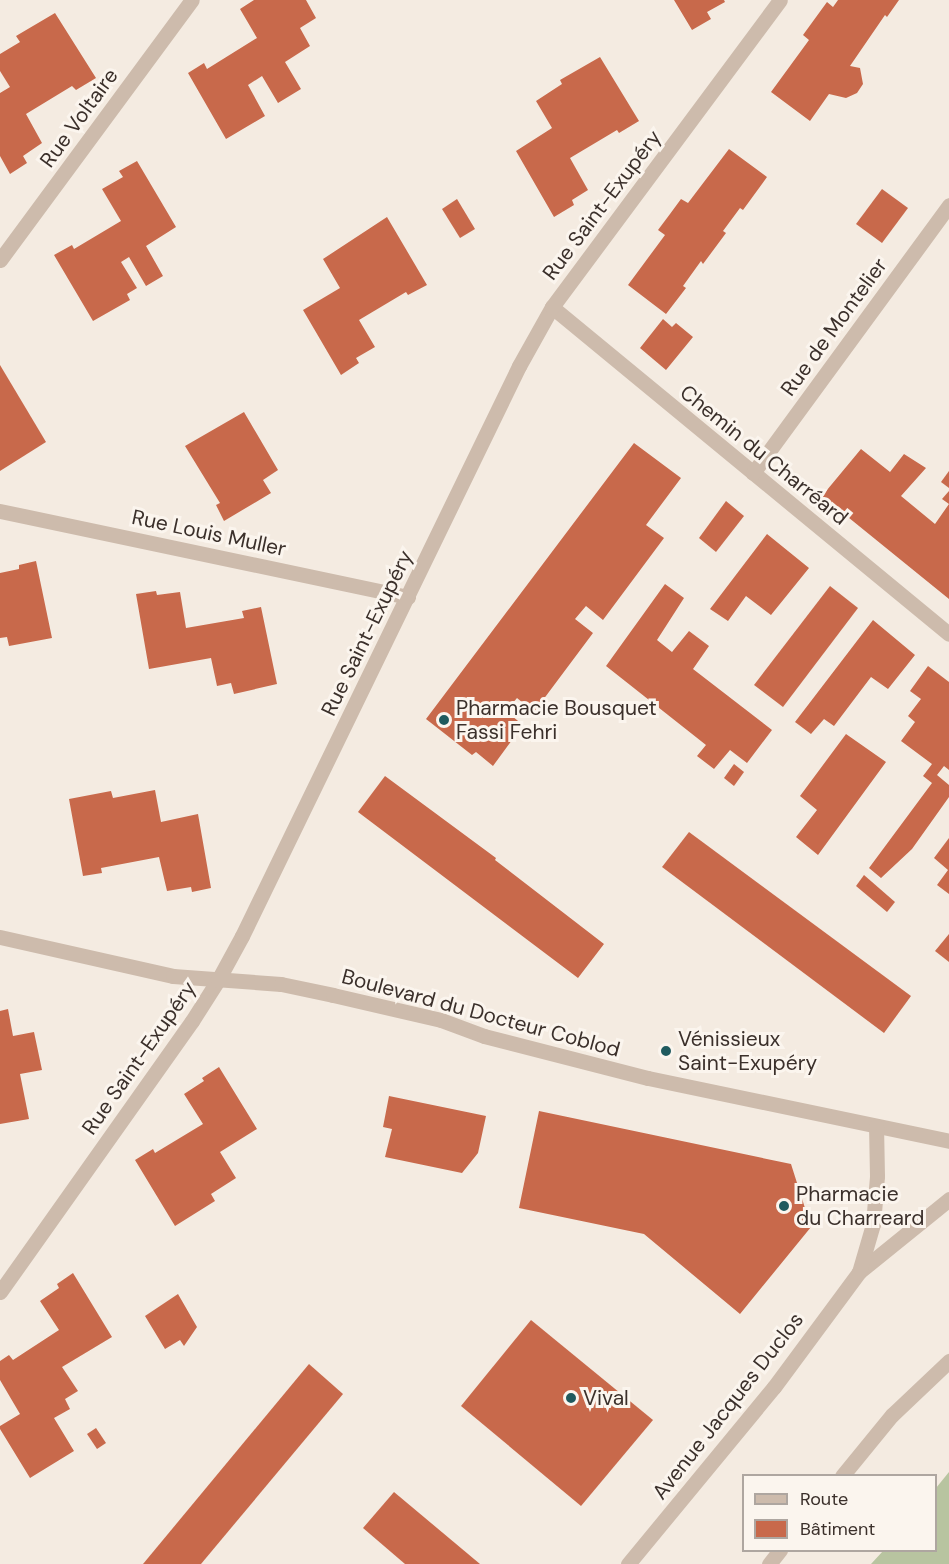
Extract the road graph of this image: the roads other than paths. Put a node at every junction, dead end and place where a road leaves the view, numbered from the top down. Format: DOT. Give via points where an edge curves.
graph roads {
  1 [pos="192,0"];
  2 [pos="780,0"];
  3 [pos="949,205"];
  4 [pos="0,260"];
  5 [pos="552,308"];
  6 [pos="753,473"];
  7 [pos="0,511"];
  8 [pos="408,597"];
  9 [pos="949,634"];
  10 [pos="0,937"];
  11 [pos="218,980"];
  12 [pos="876,1126"];
  13 [pos="949,1141"];
  14 [pos="949,1199"];
  15 [pos="859,1272"];
  16 [pos="0,1292"];
  17 [pos="949,1361"];
  18 [pos="844,1474"];
  19 [pos="779,1552"];
  20 [pos="628,1564"];
  21 [pos="769,1564"];
  1 -- 4 [label="street, Rue Voltaire"];
  2 -- 5 [label="street, Rue Saint-Exupéry"];
  3 -- 6 [label="street, Rue de Montelier"];
  5 -- 6 [label="street, Chemin du Charréard"];
  5 -- 8 [label="street, Rue Saint-Exupéry" via="519,366"];
  6 -- 9 [label="street, Chemin du Charréard"];
  7 -- 8 [label="street, Rue Louis Muller"];
  8 -- 11 [label="street, Rue Saint-Exupéry"];
  10 -- 11 [label="street, Boulevard du Docteur Coblod" via="173,976"];
  11 -- 12 [label="street, Boulevard du Docteur Coblod" via="281,984 394,1008 484,1036 648,1078"];
  11 -- 16 [label="street, Rue Saint-Exupéry"];
  12 -- 13 [label="street, Boulevard du Docteur Coblod"];
  12 -- 15 [label="street, Avenue Jacques Duclos" via="873,1224"];
  14 -- 15 [label="street, Avenue Jacques Duclos"];
  15 -- 20 [label="street, Avenue Jacques Duclos" via="774,1387"];
  17 -- 18 [label="street" via="892,1415"];
  19 -- 21 [label="street"];
}
